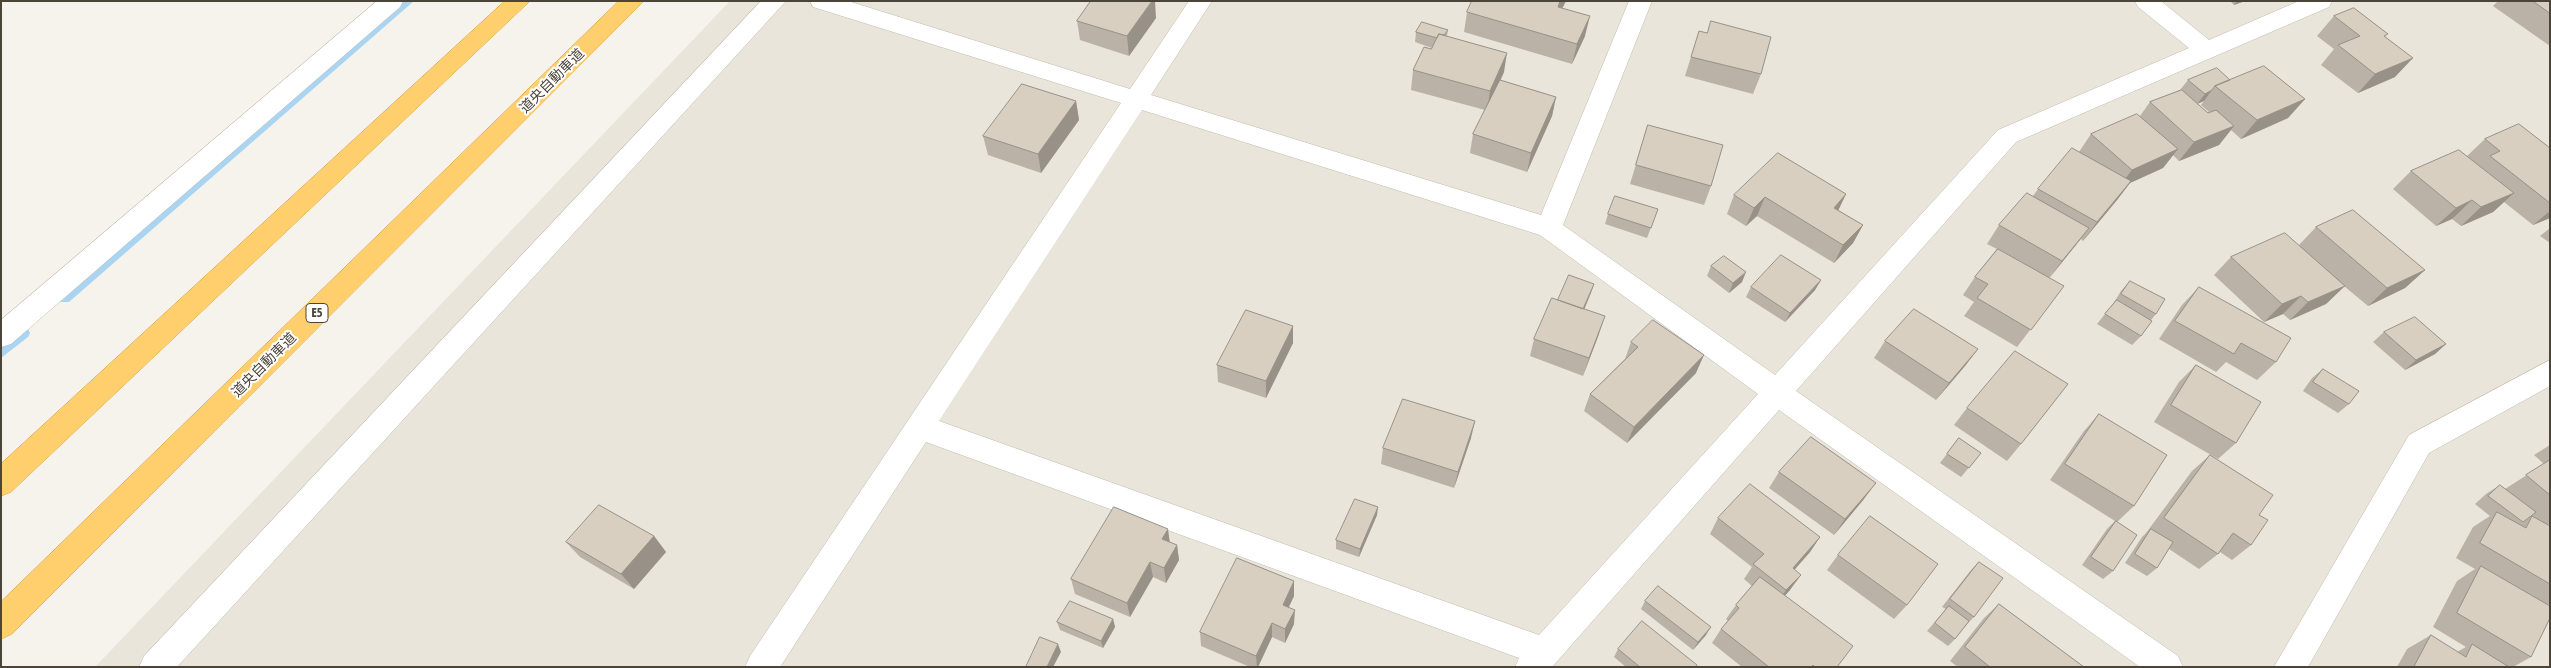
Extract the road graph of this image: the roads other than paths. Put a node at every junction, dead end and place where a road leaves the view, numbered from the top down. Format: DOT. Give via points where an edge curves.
graph roads {
  1 [pos="392,1"];
  2 [pos="519,1"];
  3 [pos="633,1"];
  4 [pos="776,1"];
  5 [pos="821,1"];
  6 [pos="1201,1"];
  7 [pos="1641,1"];
  8 [pos="2146,1"];
  9 [pos="2321,1"];
  10 [pos="2206,50"];
  11 [pos="1136,98"];
  12 [pos="1549,228"];
  13 [pos="1,336"];
  14 [pos="2550,372"];
  15 [pos="1776,392"];
  16 [pos="920,427"];
  17 [pos="1,483"];
  18 [pos="1,624"];
  19 [pos="1538,659"];
  20 [pos="155,667"];
  21 [pos="762,667"];
  22 [pos="2167,667"];
  23 [pos="2290,667"];
  1 -- 13 [label="street"];
  2 -- 17 [label="highway"];
  3 -- 18 [label="highway, 道央自動車道 / E5"];
  4 -- 20 [label="street"];
  5 -- 11 [label="street"];
  6 -- 11 [label="street"];
  7 -- 12 [label="street"];
  8 -- 10 [label="street"];
  9 -- 10 [label="street"];
  10 -- 15 [label="street" via="2007,136"];
  11 -- 12 [label="street"];
  11 -- 16 [label="street"];
  12 -- 15 [label="street"];
  14 -- 23 [label="street" via="2419,444"];
  15 -- 19 [label="street"];
  15 -- 22 [label="street"];
  16 -- 19 [label="street"];
  16 -- 21 [label="street"];
}
